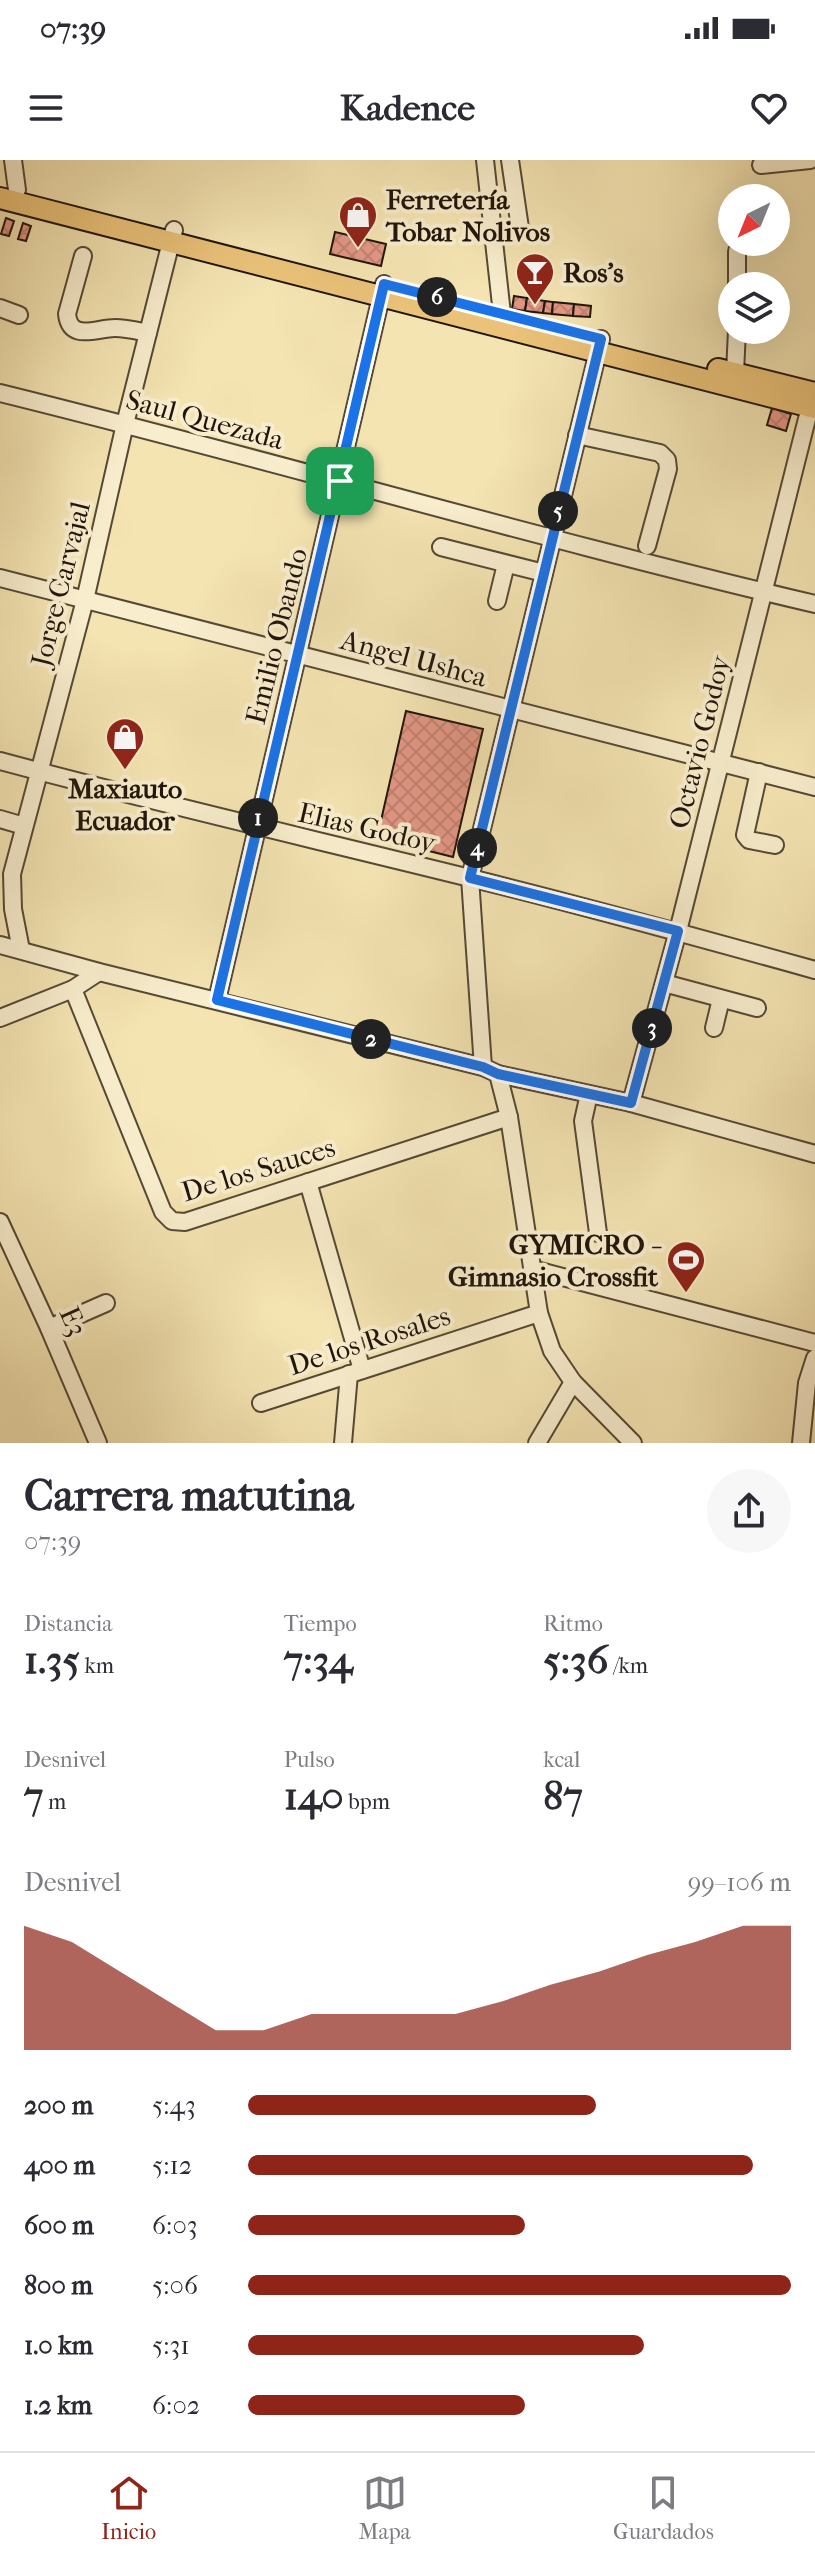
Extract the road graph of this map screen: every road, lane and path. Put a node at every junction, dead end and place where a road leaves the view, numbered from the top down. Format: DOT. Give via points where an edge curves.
graph roads {
  1 [pos="13,160"];
  2 [pos="485,160"];
  3 [pos="510,160"];
  4 [pos="810,160"];
  5 [pos="761,165"];
  6 [pos="6,191"];
  7 [pos="495,235"];
  8 [pos="172,236"];
  9 [pos="83,256"];
  10 [pos="383,290"];
  11 [pos="0,308"];
  12 [pos="19,315"];
  13 [pos="502,320"];
  14 [pos="148,333"];
  15 [pos="736,344"];
  16 [pos="599,345"];
  17 [pos="735,373"];
  18 [pos="0,393"];
  19 [pos="813,400"];
  20 [pos="125,424"];
  21 [pos="577,435"];
  22 [pos="340,481"];
  23 [pos="552,539"];
  24 [pos="647,546"];
  25 [pos="441,547"];
  26 [pos="506,564"];
  27 [pos="544,573"];
  28 [pos="0,578"];
  29 [pos="763,592"];
  30 [pos="85,600"];
  31 [pos="497,601"];
  32 [pos="815,604"];
  33 [pos="299,655"];
  34 [pos="510,710"];
  35 [pos="0,761"];
  36 [pos="721,762"];
  37 [pos="39,771"];
  38 [pos="759,772"];
  39 [pos="815,787"];
  40 [pos="0,819"];
  41 [pos="24,826"];
  42 [pos="256,827"];
  43 [pos="775,845"];
  44 [pos="470,878"];
  45 [pos="678,931"];
  46 [pos="0,945"];
  47 [pos="21,950"];
  48 [pos="815,970"];
  49 [pos="99,972"];
  50 [pos="664,983"];
  51 [pos="73,989"];
  52 [pos="721,999"];
  53 [pos="217,1000"];
  54 [pos="757,1008"];
  55 [pos="0,1018"];
  56 [pos="714,1028"];
  57 [pos="491,1070"];
  58 [pos="589,1094"];
  59 [pos="631,1103"];
  60 [pos="509,1117"];
  61 [pos="815,1154"];
  62 [pos="308,1182"];
  63 [pos="0,1222"];
  64 [pos="598,1233"];
  65 [pos="532,1269"];
  66 [pos="106,1303"];
  67 [pos="539,1313"];
  68 [pos="49,1328"];
  69 [pos="815,1343"];
  70 [pos="815,1358"];
  71 [pos="356,1372"];
  72 [pos="573,1382"];
  73 [pos="261,1403"];
  74 [pos="98,1443"];
  75 [pos="343,1443"];
  76 [pos="537,1443"];
  77 [pos="633,1443"];
  78 [pos="801,1443"];
  1 -- 6 [label="street"];
  2 -- 7 [label="street"];
  3 -- 7 [label="street" via="520,228"];
  4 -- 5 [label="street"];
  6 -- 8 [label="main road"];
  7 -- 13 [label="street"];
  8 -- 10 [label="main road"];
  8 -- 14 [label="street, Jorge Carvajal"];
  9 -- 14 [label="street" via="67,314 71,327"];
  10 -- 13 [label="main road"];
  10 -- 22 [label="street, Emilio Obando"];
  11 -- 12 [label="street"];
  13 -- 16 [label="main road"];
  14 -- 20 [label="street, Jorge Carvajal"];
  15 -- 17 [label="street"];
  16 -- 17 [label="main road"];
  16 -- 19 [label="main road"];
  16 -- 21 [label="street"];
  17 -- 19 [label="main road"];
  18 -- 20 [label="street, Saul Quezada"];
  19 -- 29 [label="street, Octavio Godoy"];
  20 -- 22 [label="street, Saul Quezada"];
  20 -- 30 [label="street, Jorge Carvajal"];
  21 -- 23 [label="street"];
  21 -- 24 [label="street" via="660,453 667,460"];
  22 -- 23 [label="street, Saul Quezada"];
  22 -- 33 [label="street, Emilio Obando"];
  23 -- 27 [label="street"];
  23 -- 29 [label="street, Saul Quezada"];
  25 -- 26 [label="street"];
  26 -- 27 [label="street"];
  26 -- 31 [label="street"];
  27 -- 34 [label="street"];
  28 -- 30 [label="street, Angel Ushca"];
  29 -- 32 [label="street, Saul Quezada"];
  29 -- 36 [label="street, Octavio Godoy"];
  30 -- 33 [label="street, Angel Ushca"];
  30 -- 37 [label="street, Jorge Carvajal"];
  33 -- 34 [label="street, Angel Ushca"];
  33 -- 42 [label="street, Emilio Obando"];
  34 -- 36 [label="street, Angel Ushca"];
  34 -- 44 [label="street"];
  35 -- 37 [label="street, Elias Godoy"];
  36 -- 38 [label="street, Angel Ushca"];
  36 -- 45 [label="street, Octavio Godoy"];
  37 -- 41 [label="street, Jorge Carvajal"];
  37 -- 42 [label="street, Elias Godoy"];
  38 -- 39 [label="street, Angel Ushca"];
  38 -- 43 [label="street" via="745,835"];
  40 -- 41 [label="street"];
  41 -- 47 [label="street, Jorge Carvajal" via="11,891"];
  42 -- 44 [label="street, Elias Godoy"];
  42 -- 53 [label="street, Emilio Obando"];
  44 -- 45 [label="street, Elias Godoy"];
  44 -- 57 [label="street"];
  45 -- 48 [label="street, Elias Godoy"];
  45 -- 50 [label="street, Octavio Godoy"];
  46 -- 47 [label="street"];
  47 -- 49 [label="street"];
  49 -- 51 [label="street"];
  49 -- 53 [label="street"];
  50 -- 52 [label="street"];
  50 -- 59 [label="street, Octavio Godoy"];
  51 -- 55 [label="street"];
  51 -- 62 [label="street, De los Sauces" via="167,1217 185,1222"];
  52 -- 54 [label="street"];
  52 -- 56 [label="street"];
  53 -- 57 [label="street"];
  57 -- 58 [label="street"];
  57 -- 60 [label="street"];
  58 -- 59 [label="street"];
  58 -- 64 [label="street" via="583,1121"];
  59 -- 61 [label="street"];
  60 -- 62 [label="street, De los Sauces"];
  60 -- 65 [label="street"];
  62 -- 71 [label="street"];
  63 -- 68 [label="street, E3"];
  65 -- 67 [label="street"];
  65 -- 69 [label="street"];
  66 -- 68 [label="street"];
  67 -- 71 [label="street, De los Rosales"];
  67 -- 72 [label="street" via="552,1351"];
  68 -- 74 [label="street, E3"];
  70 -- 78 [label="street"];
  71 -- 73 [label="street, De los Rosales"];
  71 -- 75 [label="street"];
  72 -- 76 [label="street"];
  72 -- 77 [label="street"];
}
